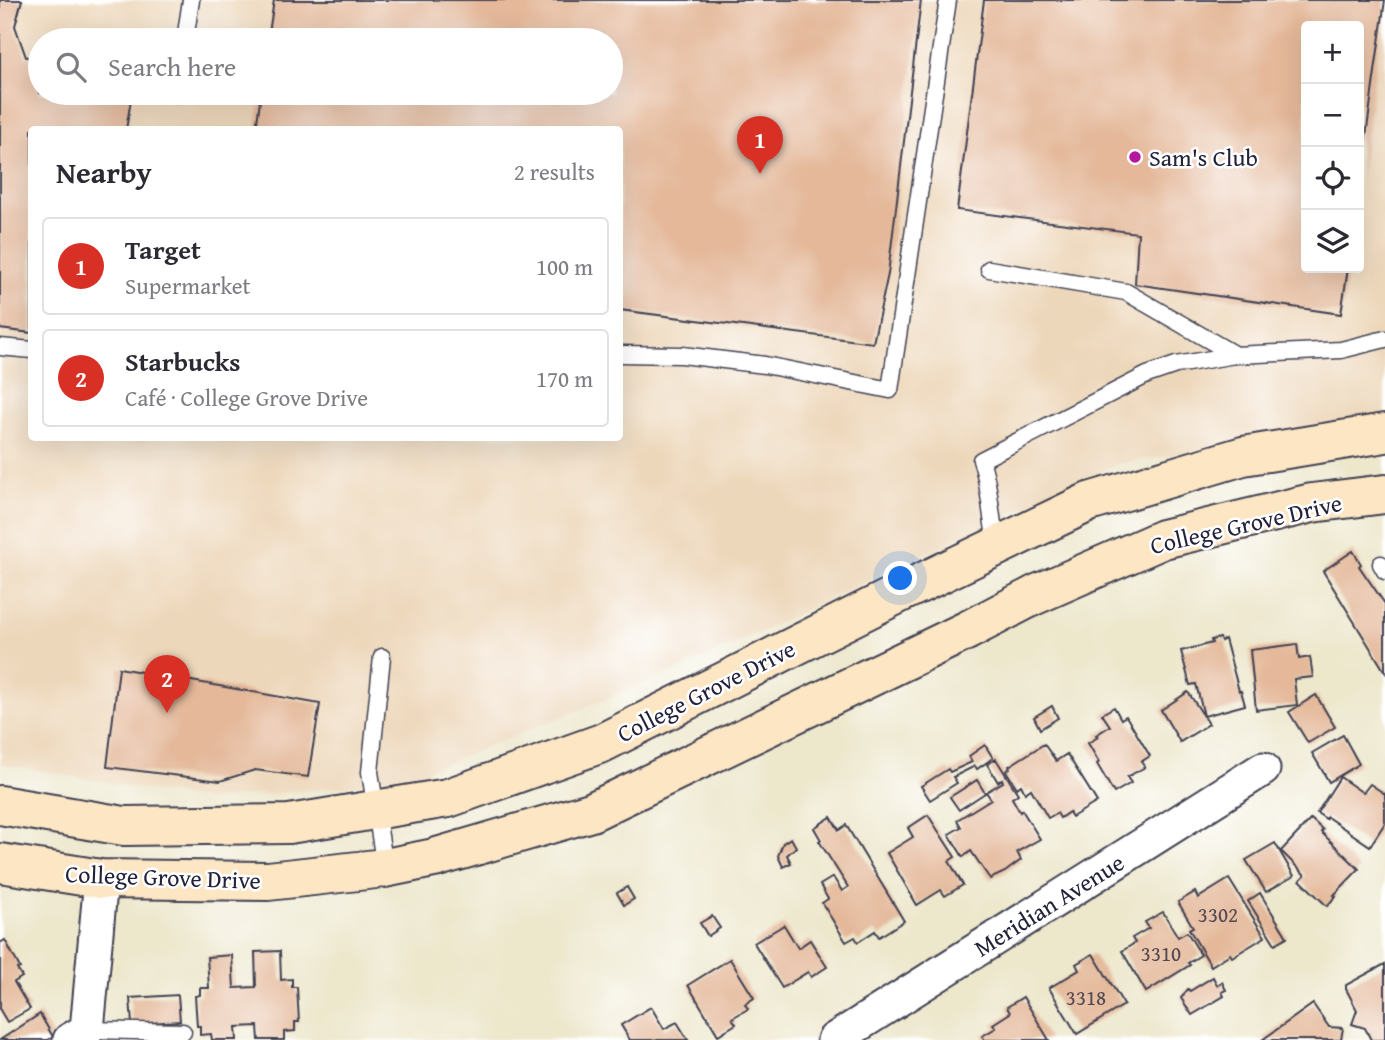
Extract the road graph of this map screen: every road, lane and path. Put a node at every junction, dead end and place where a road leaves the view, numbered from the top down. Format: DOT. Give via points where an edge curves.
graph roads {
  1 [pos="191,0"];
  2 [pos="948,0"];
  3 [pos="187,28"];
  4 [pos="989,269"];
  5 [pos="1385,339"];
  6 [pos="0,347"];
  7 [pos="28,350"];
  8 [pos="623,354"];
  9 [pos="1235,355"];
  10 [pos="1385,433"];
  11 [pos="1385,494"];
  12 [pos="997,547"];
  13 [pos="382,657"];
  14 [pos="1264,769"];
  15 [pos="0,805"];
  16 [pos="377,811"];
  17 [pos="0,863"];
  18 [pos="385,868"];
  19 [pos="101,880"];
  20 [pos="183,1032"];
  21 [pos="80,1037"];
  22 [pos="834,1040"];
  1 -- 3 [label="lane"];
  2 -- 8 [label="lane" via="890,390 765,365 682,355"];
  4 -- 9 [label="lane" via="1126,292"];
  5 -- 9 [label="lane" via="1341,350"];
  6 -- 7 [label="lane"];
  9 -- 12 [label="lane" via="1147,375 981,460 988,477"];
  10 -- 12 [label="main road, College Grove Drive" via="1242,456 1089,502"];
  11 -- 18 [label="main road, College Grove Drive" via="1312,503 1163,539 1035,595 591,812"];
  12 -- 16 [label="main road, College Grove Drive" via="601,743 448,798"];
  13 -- 16 [label="lane" via="370,772"];
  14 -- 22 [label="street, Meridian Avenue"];
  15 -- 16 [label="main road, College Grove Drive" via="124,826 289,824"];
  16 -- 18 [label="lane"];
  17 -- 19 [label="main road, College Grove Drive"];
  18 -- 19 [label="main road, College Grove Drive" via="268,881"];
  19 -- 21 [label="street"];
  20 -- 21 [label="lane"];
}
